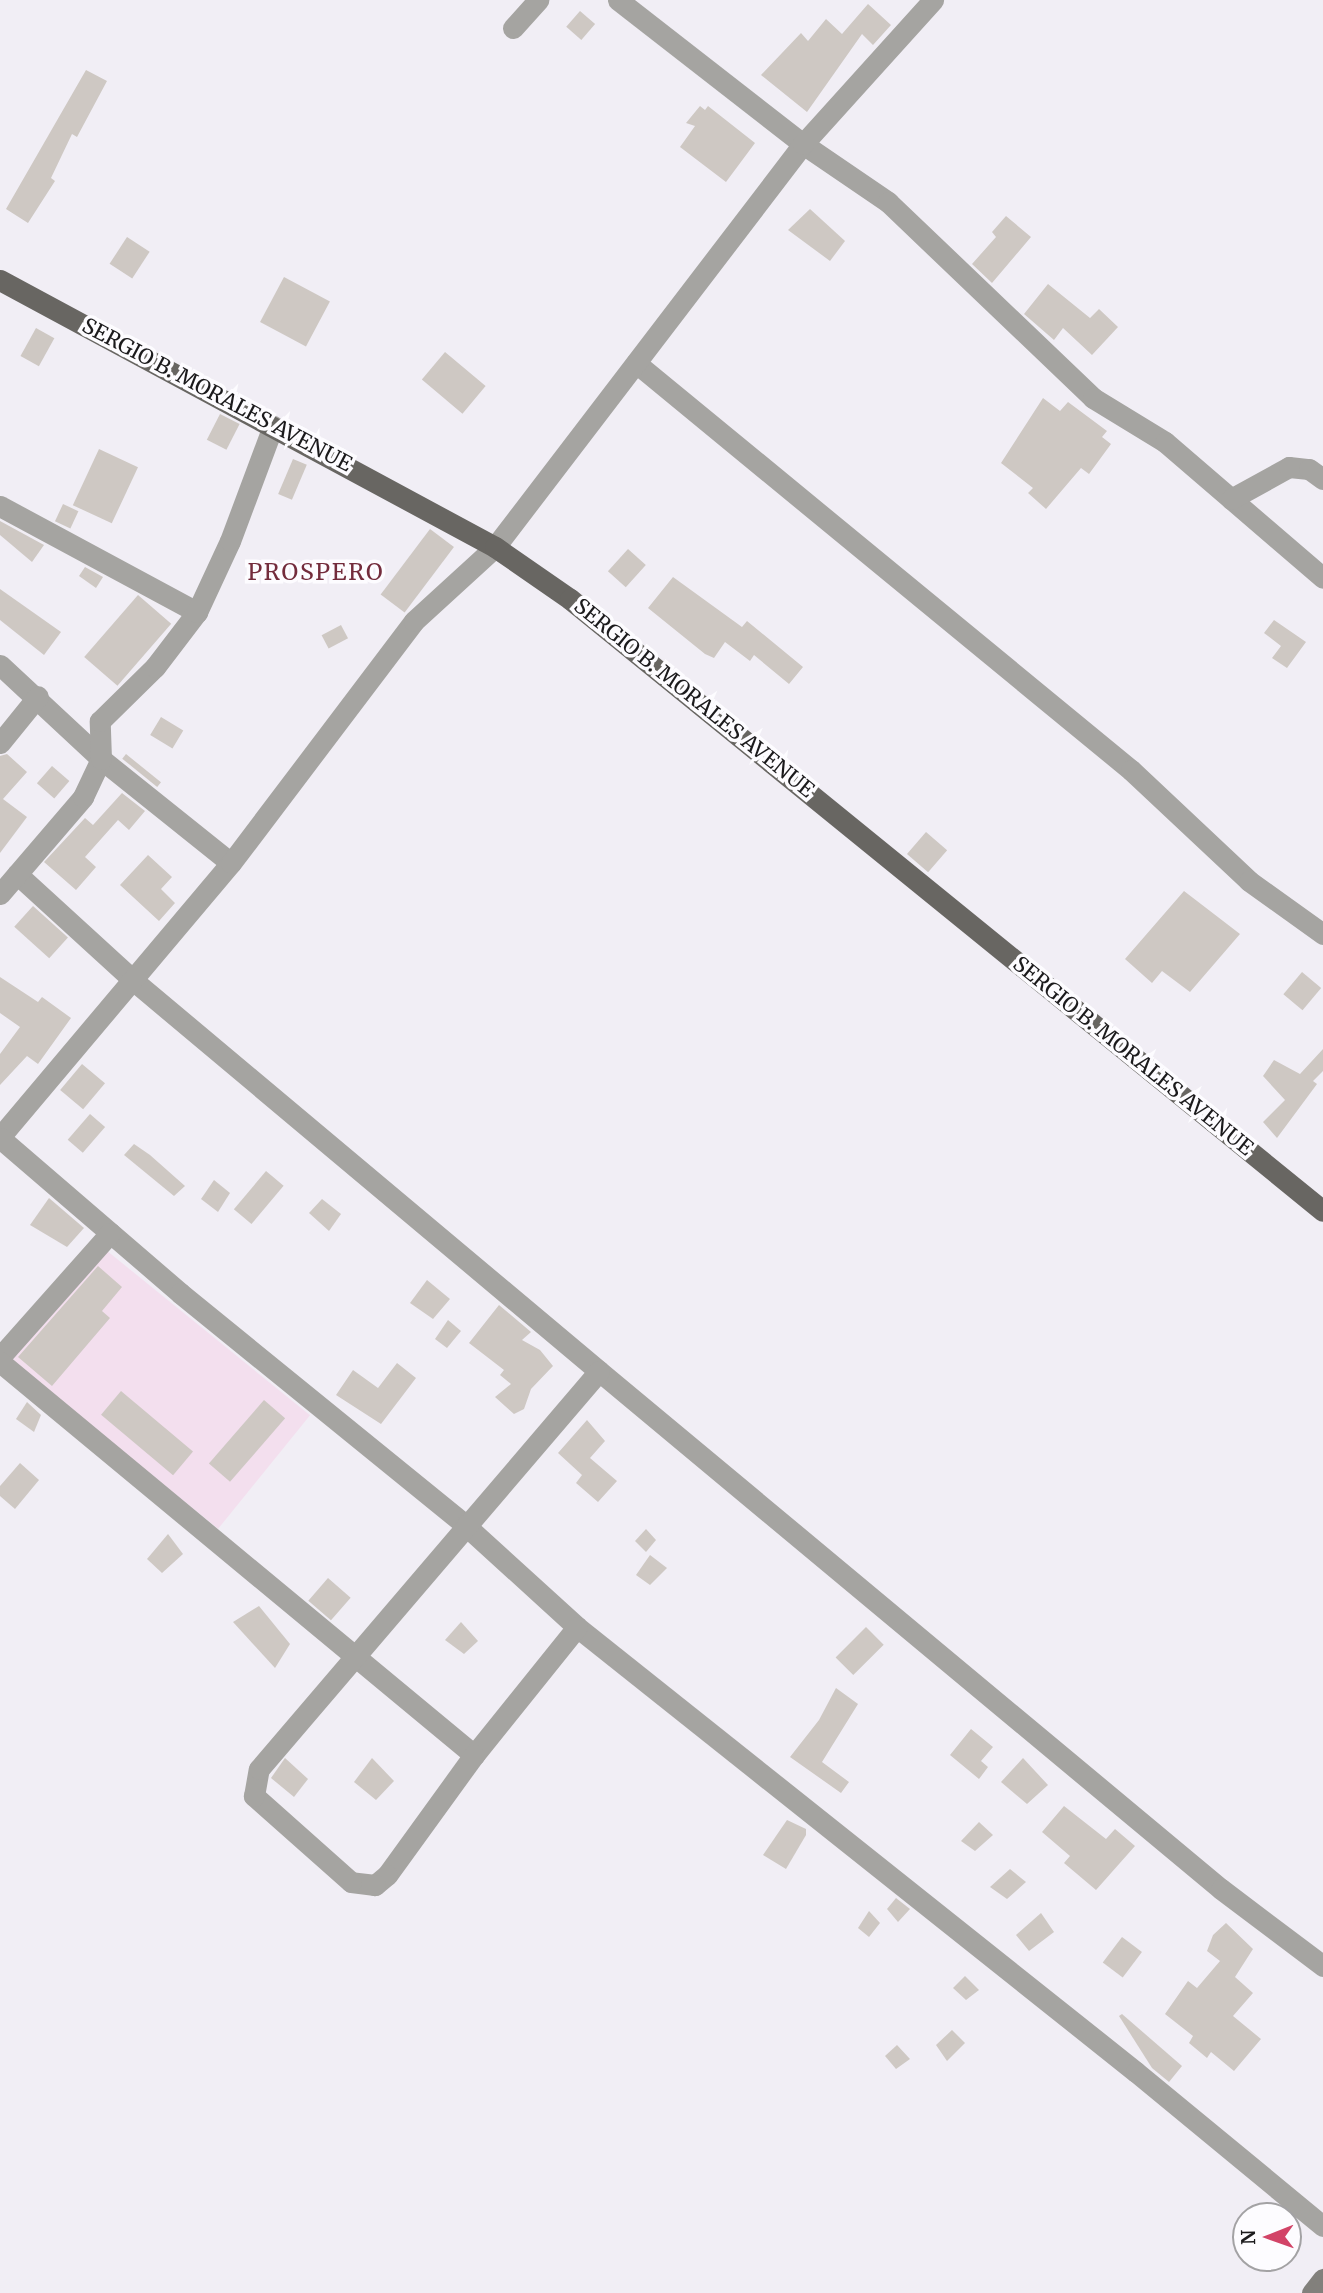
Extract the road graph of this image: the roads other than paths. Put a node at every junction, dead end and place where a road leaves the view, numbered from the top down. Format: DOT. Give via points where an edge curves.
graph roads {
  1 [pos="538,0"];
  2 [pos="618,0"];
  3 [pos="933,0"];
  4 [pos="513,28"];
  5 [pos="803,144"];
  6 [pos="0,280"];
  7 [pos="636,363"];
  8 [pos="273,426"];
  9 [pos="1323,478"];
  10 [pos="1231,499"];
  11 [pos="0,506"];
  12 [pos="495,547"];
  13 [pos="1323,578"];
  14 [pos="198,612"];
  15 [pos="0,665"];
  16 [pos="38,696"];
  17 [pos="0,743"];
  18 [pos="101,759"];
  19 [pos="231,863"];
  20 [pos="17,874"];
  21 [pos="0,894"];
  22 [pos="1323,934"];
  23 [pos="134,981"];
  24 [pos="0,1138"];
  25 [pos="1323,1211"];
  26 [pos="110,1233"];
  27 [pos="0,1359"];
  28 [pos="598,1371"];
  29 [pos="465,1525"];
  30 [pos="577,1627"];
  31 [pos="354,1654"];
  32 [pos="474,1755"];
  33 [pos="1323,1966"];
  34 [pos="1323,2226"];
  1 -- 4 [label="street"];
  2 -- 5 [label="street"];
  3 -- 5 [label="street"];
  5 -- 7 [label="street"];
  5 -- 10 [label="street" via="888,202 1093,398 1165,442"];
  6 -- 8 [label="main road, SERGIO B. MORALES AVENUE"];
  7 -- 12 [label="street"];
  7 -- 22 [label="street" via="1072,720 1249,881"];
  8 -- 12 [label="main road, SERGIO B. MORALES AVENUE"];
  8 -- 14 [label="street"];
  9 -- 10 [label="street" via="1309,469 1289,467"];
  10 -- 13 [label="street"];
  11 -- 14 [label="street"];
  12 -- 19 [label="street" via="414,621"];
  12 -- 25 [label="main road, SERGIO B. MORALES AVENUE" via="648,659"];
  14 -- 18 [label="street" via="155,667 100,721"];
  15 -- 16 [label="street"];
  16 -- 17 [label="street"];
  16 -- 18 [label="street"];
  18 -- 19 [label="street"];
  18 -- 20 [label="street" via="83,797"];
  19 -- 23 [label="street"];
  20 -- 21 [label="street"];
  20 -- 23 [label="street"];
  23 -- 24 [label="street"];
  23 -- 28 [label="street"];
  24 -- 26 [label="street"];
  26 -- 27 [label="street"];
  26 -- 29 [label="street"];
  27 -- 31 [label="street"];
  28 -- 29 [label="street"];
  28 -- 33 [label="street" via="1221,1889"];
  29 -- 30 [label="street"];
  29 -- 31 [label="street"];
  30 -- 32 [label="street"];
  30 -- 34 [label="street" via="1126,2063"];
  31 -- 32 [label="street"];
  31 -- 32 [label="street" via="259,1769 253,1789 254,1797 351,1882 375,1885 387,1875"];
}
